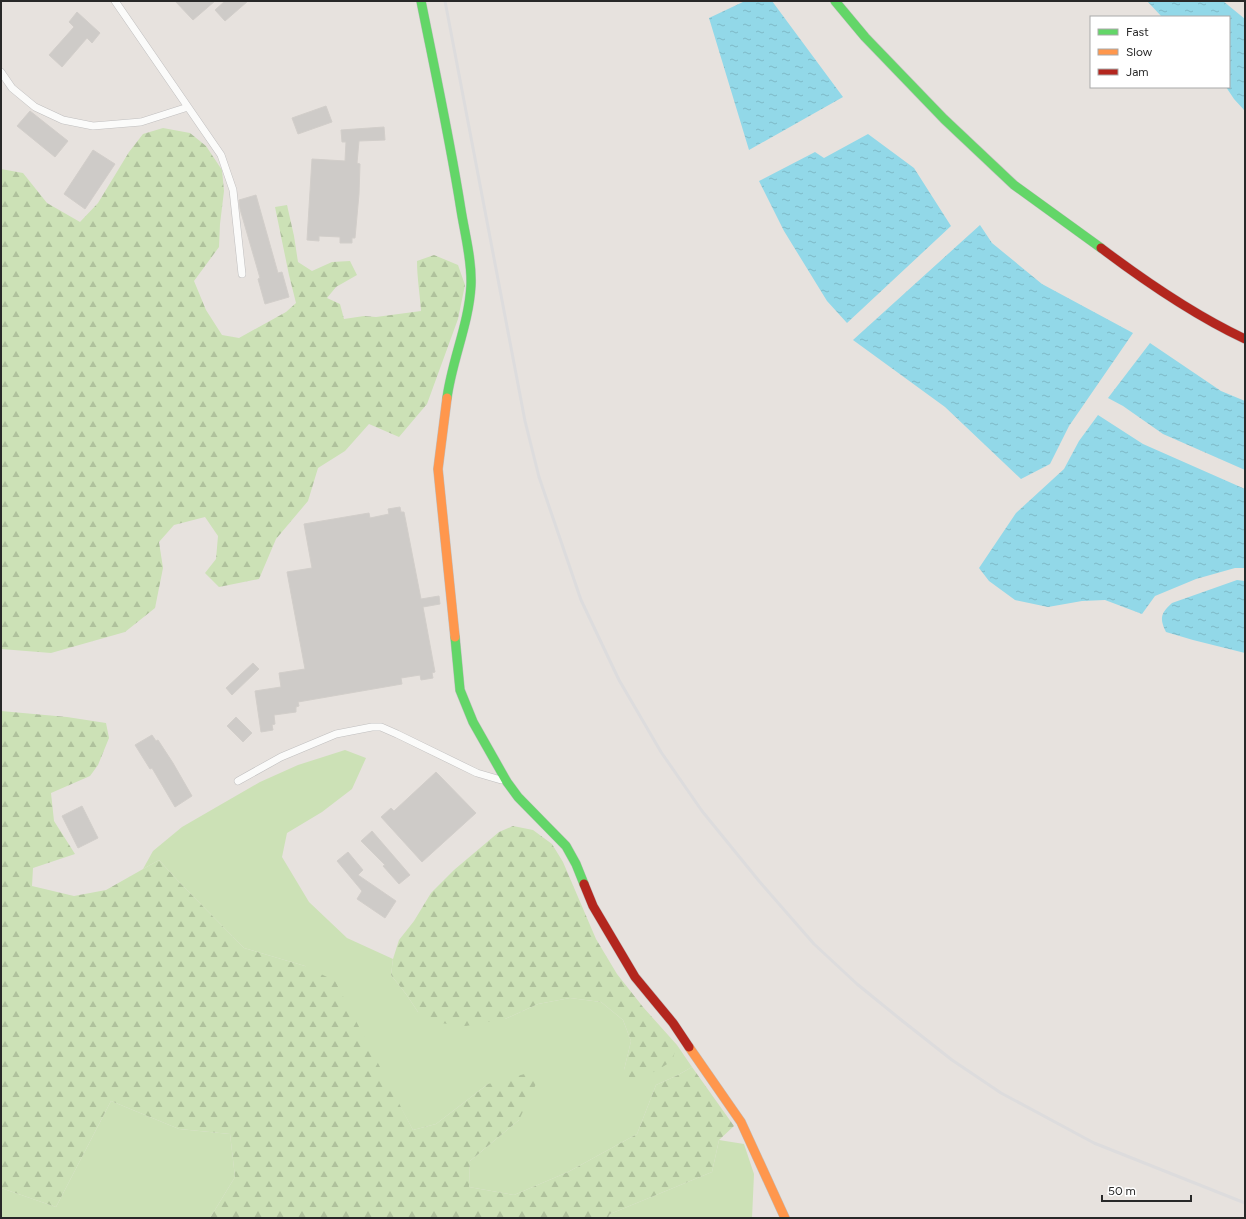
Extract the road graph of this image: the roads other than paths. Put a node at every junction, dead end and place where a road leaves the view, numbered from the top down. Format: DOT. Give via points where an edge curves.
graph roads {
  1 [pos="115,1"];
  2 [pos="421,1"];
  3 [pos="835,1"];
  4 [pos="1,72"];
  5 [pos="188,107"];
  6 [pos="242,274"];
  7 [pos="1245,339"];
  8 [pos="238,781"];
  9 [pos="507,782"];
  10 [pos="785,1218"];
  1 -- 5 [label="lane"];
  2 -- 9 [label="street" via="450,142 471,263 468,309 449,384 438,469 460,690 472,722"];
  3 -- 7 [label="street" via="865,37 944,119 1014,185 1136,274 1219,328"];
  4 -- 5 [label="lane" via="12,88 35,107 63,120 93,126 141,122"];
  5 -- 6 [label="lane" via="220,155 233,190"];
  8 -- 9 [label="lane" via="280,757 336,734 372,726 397,734 477,773"];
  9 -- 10 [label="street" via="518,797 566,846 593,906 635,977 673,1023 741,1122"];
}
